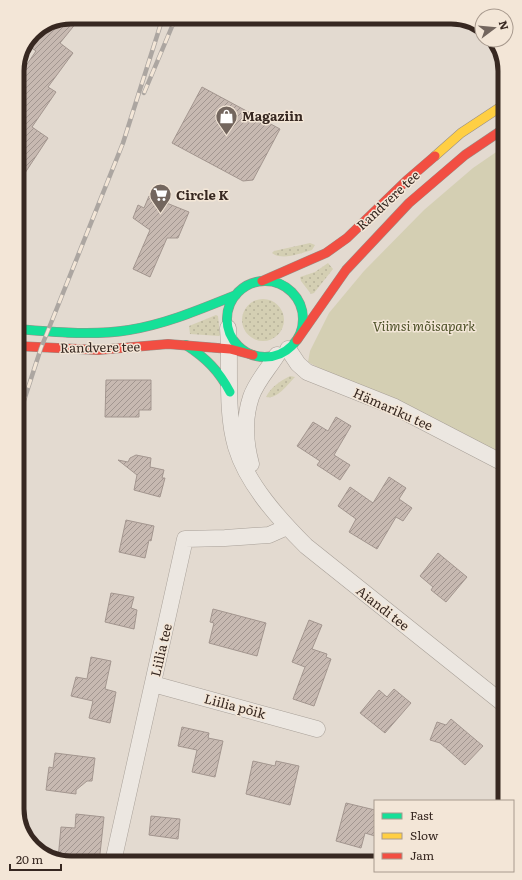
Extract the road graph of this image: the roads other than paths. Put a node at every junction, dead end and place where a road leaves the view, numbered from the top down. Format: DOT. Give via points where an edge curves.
graph roads {
  1 [pos="498,109"];
  2 [pos="498,133"];
  3 [pos="262,281"];
  4 [pos="236,295"];
  5 [pos="228,328"];
  6 [pos="24,329"];
  7 [pos="186,345"];
  8 [pos="24,346"];
  9 [pos="287,348"];
  10 [pos="230,349"];
  11 [pos="253,355"];
  12 [pos="230,392"];
  13 [pos="498,460"];
  14 [pos="268,504"];
  15 [pos="287,527"];
  16 [pos="153,684"];
  17 [pos="498,698"];
  18 [pos="317,729"];
  19 [pos="114,856"];
  1 -- 3 [label="street, Randvere tee" via="462,133 406,181 342,242 326,253"];
  2 -- 9 [label="street, Randvere tee" via="465,155 409,203 346,270"];
  3 -- 4 [label="street" via="252,283"];
  3 -- 9 [label="street" via="272,281 289,289 298,300 303,313 302,327"];
  4 -- 5 [label="street" via="228,311"];
  4 -- 6 [label="street, Randvere tee" via="176,318 120,332 90,334"];
  5 -- 10 [label="street, Aiandi tee"];
  5 -- 11 [label="street" via="238,345"];
  7 -- 8 [label="street, Randvere tee" via="168,344 98,350"];
  7 -- 10 [label="street, Randvere tee"];
  7 -- 12 [label="street" via="214,366"];
  9 -- 11 [label="street" via="269,356"];
  9 -- 13 [label="street, Hämariku tee" via="307,372 397,408"];
  9 -- 14 [label="street, Aiandi tee" via="251,396 247,413 248,452"];
  10 -- 11 [label="street, Randvere tee"];
  10 -- 12 [label="street, Aiandi tee"];
  12 -- 14 [label="street, Aiandi tee" via="236,446 243,465"];
  14 -- 15 [label="street, Aiandi tee"];
  15 -- 16 [label="street, Liilia tee" via="269,535 185,539"];
  15 -- 17 [label="street, Aiandi tee" via="306,546"];
  16 -- 18 [label="street, Liilia põik"];
  16 -- 19 [label="street, Liilia tee"];
}
